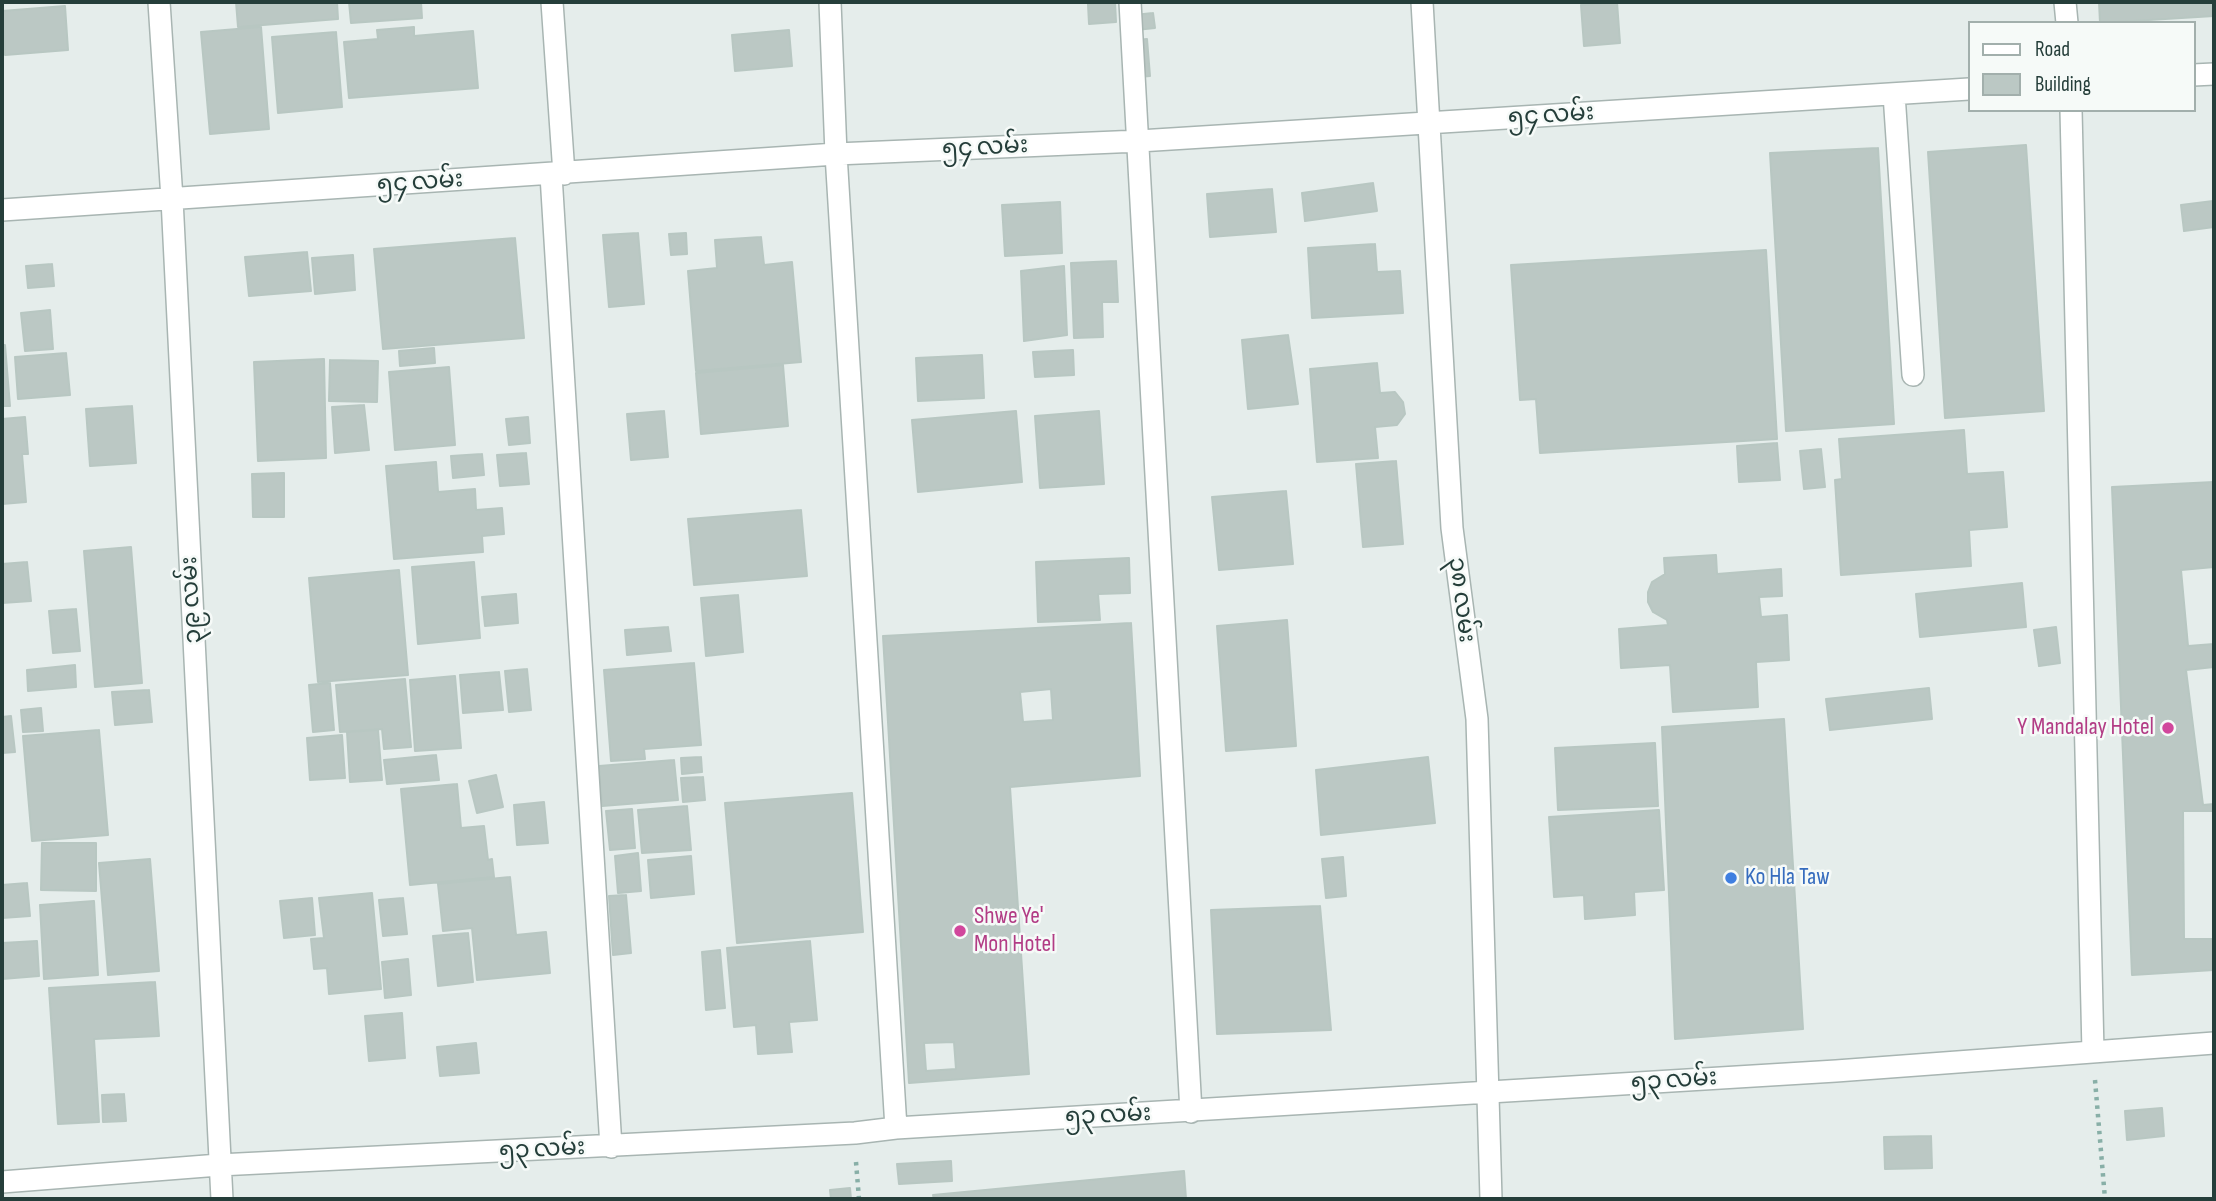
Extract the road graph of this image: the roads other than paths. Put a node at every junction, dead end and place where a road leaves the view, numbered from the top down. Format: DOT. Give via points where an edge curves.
graph roads {
  1 [pos="159,2"];
  2 [pos="552,2"];
  3 [pos="830,2"];
  4 [pos="1130,2"];
  5 [pos="1422,2"];
  6 [pos="2066,2"];
  7 [pos="2067,21"];
  8 [pos="2214,74"];
  9 [pos="2195,75"];
  10 [pos="1968,89"];
  11 [pos="1894,94"];
  12 [pos="2071,112"];
  13 [pos="1429,123"];
  14 [pos="1139,141"];
  15 [pos="836,154"];
  16 [pos="557,174"];
  17 [pos="172,199"];
  18 [pos="2,210"];
  19 [pos="1913,375"];
  20 [pos="2214,1042"];
  21 [pos="2093,1052"];
  22 [pos="1487,1093"];
  23 [pos="1191,1112"];
  24 [pos="896,1128"];
  25 [pos="611,1147"];
  26 [pos="219,1166"];
  27 [pos="2,1182"];
  28 [pos="222,1199"];
  29 [pos="1491,1199"];
  1 -- 17 [label="street, ၃၉ လမ်း"];
  2 -- 16 [label="street"];
  3 -- 15 [label="street"];
  4 -- 14 [label="street"];
  5 -- 13 [label="street, ၃၈ လမ်း"];
  6 -- 7 [label="street"];
  8 -- 9 [label="street"];
  10 -- 11 [label="street, ၅၄ လမ်း"];
  11 -- 13 [label="street, ၅၄ လမ်း"];
  11 -- 19 [label="street"];
  12 -- 21 [label="street"];
  13 -- 14 [label="street, ၅၄ လမ်း"];
  13 -- 22 [label="street, ၃၈ လမ်း" via="1452,528 1477,719"];
  14 -- 15 [label="street, ၅၄ လမ်း"];
  14 -- 23 [label="street"];
  15 -- 16 [label="street, ၅၄ လမ်း"];
  15 -- 24 [label="street"];
  16 -- 17 [label="street, ၅၄ လမ်း"];
  16 -- 25 [label="street"];
  17 -- 18 [label="street, ၅၄ လမ်း"];
  17 -- 26 [label="street, ၃၉ လမ်း"];
  20 -- 21 [label="street, ၅၃ လမ်း"];
  21 -- 22 [label="street, ၅၃ လမ်း"];
  22 -- 23 [label="street, ၅၃ လမ်း"];
  22 -- 29 [label="street, ၃၈ လမ်း"];
  23 -- 24 [label="street, ၅၃ လမ်း"];
  24 -- 25 [label="street, ၅၃ လမ်း"];
  25 -- 26 [label="street, ၅၃ လမ်း"];
  26 -- 27 [label="street, ၅၃ လမ်း"];
  26 -- 28 [label="street, ၃၉ လမ်း"];
}
